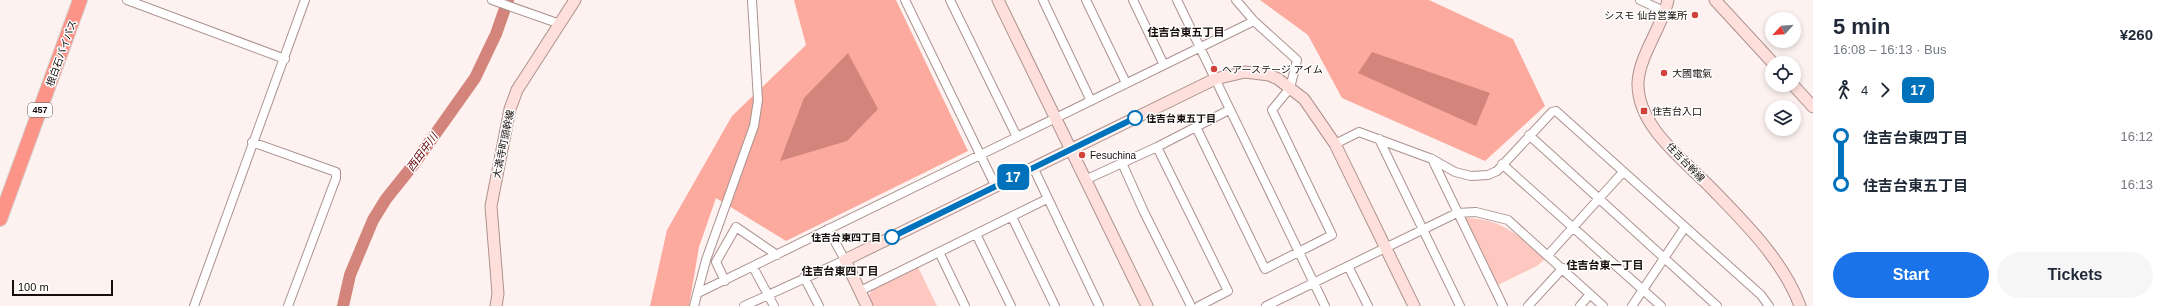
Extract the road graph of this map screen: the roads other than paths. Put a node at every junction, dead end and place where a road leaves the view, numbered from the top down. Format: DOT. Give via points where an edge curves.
graph roads {
  1 [pos="80,0"];
  2 [pos="128,0"];
  3 [pos="305,0"];
  4 [pos="492,0"];
  5 [pos="575,0"];
  6 [pos="752,0"];
  7 [pos="905,0"];
  8 [pos="950,0"];
  9 [pos="998,0"];
  10 [pos="1043,0"];
  11 [pos="1086,0"];
  12 [pos="1133,0"];
  13 [pos="1177,0"];
  14 [pos="1236,0"];
  15 [pos="1640,0"];
  16 [pos="1668,0"];
  17 [pos="1715,0"];
  18 [pos="1666,12"];
  19 [pos="1254,21"];
  20 [pos="560,24"];
  21 [pos="1200,48"];
  22 [pos="1767,56"];
  23 [pos="285,59"];
  24 [pos="1164,65"];
  25 [pos="1214,79"];
  26 [pos="1126,83"];
  27 [pos="1290,88"];
  28 [pos="1799,92"];
  29 [pos="1091,101"];
  30 [pos="1813,107"];
  31 [pos="1229,110"];
  32 [pos="1055,118"];
  33 [pos="1196,127"];
  34 [pos="1529,135"];
  35 [pos="1017,137"];
  36 [pos="1379,139"];
  37 [pos="252,142"];
  38 [pos="1335,144"];
  39 [pos="1157,147"];
  40 [pos="1071,149"];
  41 [pos="981,154"];
  42 [pos="1432,159"];
  43 [pos="1122,163"];
  44 [pos="1502,164"];
  45 [pos="1032,167"];
  46 [pos="1623,172"];
  47 [pos="1085,180"];
  48 [pos="995,185"];
  49 [pos="1598,198"];
  50 [pos="1047,199"];
  51 [pos="1457,213"];
  52 [pos="1012,217"];
  53 [pos="0,219"];
  54 [pos="1572,227"];
  55 [pos="1685,228"];
  56 [pos="1423,229"];
  57 [pos="828,230"];
  58 [pos="976,234"];
  59 [pos="1385,247"];
  60 [pos="939,252"];
  61 [pos="1299,252"];
  62 [pos="1549,254"];
  63 [pos="777,255"];
  64 [pos="1664,257"];
  65 [pos="845,260"];
  66 [pos="1348,266"];
  67 [pos="753,267"];
  68 [pos="1563,268"];
  69 [pos="804,277"];
  70 [pos="725,280"];
  71 [pos="1314,282"];
  72 [pos="1643,290"];
  73 [pos="860,291"];
  74 [pos="698,293"];
  75 [pos="768,294"];
  76 [pos="1590,294"];
  77 [pos="1281,303"];
  78 [pos="194,306"];
  79 [pos="288,306"];
  80 [pos="496,306"];
  81 [pos="694,306"];
  82 [pos="744,306"];
  83 [pos="774,306"];
  84 [pos="819,306"];
  85 [pos="867,306"];
  86 [pos="965,306"];
  87 [pos="1011,306"];
  88 [pos="1056,306"];
  89 [pos="1099,306"];
  90 [pos="1147,306"];
  91 [pos="1191,306"];
  92 [pos="1199,306"];
  93 [pos="1266,306"];
  94 [pos="1325,306"];
  95 [pos="1368,306"];
  96 [pos="1414,306"];
  97 [pos="1460,306"];
  98 [pos="1503,306"];
  99 [pos="1528,306"];
  100 [pos="1580,306"];
  101 [pos="1604,306"];
  102 [pos="1632,306"];
  103 [pos="1661,306"];
  104 [pos="1717,306"];
  105 [pos="1769,306"];
  106 [pos="1800,306"];
  1 -- 53 [label="highway, 根白石バイパス / 457"];
  2 -- 23 [label="street"];
  3 -- 23 [label="street"];
  4 -- 20 [label="street"];
  5 -- 20 [label="street, 大満寺町頭幹線"];
  6 -- 74 [label="street" via="758,100 754,126 706,260"];
  7 -- 41 [label="street"];
  8 -- 35 [label="street"];
  9 -- 32 [label="street"];
  10 -- 29 [label="street"];
  11 -- 26 [label="street"];
  12 -- 24 [label="street"];
  13 -- 21 [label="street"];
  14 -- 19 [label="street"];
  15 -- 18 [label="street"];
  16 -- 18 [label="street, 住吉台幹線"];
  17 -- 22 [label="street"];
  18 -- 106 [label="street, 住吉台幹線" via="1640,72 1638,88 1646,114 1661,136 1716,192 1767,252 1790,285"];
  19 -- 21 [label="street"];
  19 -- 27 [label="street" via="1298,60"];
  20 -- 80 [label="street, 大満寺町頭幹線" via="517,90 510,109 492,206 498,294"];
  21 -- 24 [label="street"];
  21 -- 25 [label="street"];
  23 -- 37 [label="street"];
  24 -- 26 [label="street"];
  25 -- 27 [label="street" via="1257,72 1278,79"];
  25 -- 31 [label="street"];
  25 -- 40 [label="street"];
  26 -- 29 [label="street"];
  27 -- 38 [label="street" via="1304,99"];
  27 -- 61 [label="street" via="1272,110 1332,234"];
  28 -- 30 [label="street"];
  29 -- 32 [label="street"];
  31 -- 33 [label="street"];
  31 -- 61 [label="street"];
  32 -- 35 [label="street"];
  32 -- 40 [label="street"];
  33 -- 39 [label="street"];
  33 -- 61 [label="street" via="1264,269"];
  34 -- 44 [label="street"];
  34 -- 46 [label="street" via="1556,111"];
  34 -- 49 [label="street"];
  35 -- 41 [label="street"];
  36 -- 38 [label="street" via="1359,132"];
  36 -- 42 [label="street"];
  36 -- 56 [label="street"];
  37 -- 78 [label="street"];
  37 -- 79 [label="street" via="336,172 336,178"];
  38 -- 59 [label="street"];
  39 -- 43 [label="street"];
  39 -- 92 [label="street" via="1228,291"];
  40 -- 45 [label="street"];
  40 -- 47 [label="street"];
  41 -- 48 [label="street"];
  41 -- 57 [label="street"];
  42 -- 44 [label="street" via="1455,172 1471,176 1493,174"];
  42 -- 51 [label="street"];
  43 -- 47 [label="street"];
  43 -- 91 [label="street"];
  44 -- 54 [label="street"];
  45 -- 48 [label="street"];
  45 -- 50 [label="street"];
  46 -- 49 [label="street"];
  46 -- 55 [label="street"];
  47 -- 90 [label="street"];
  48 -- 65 [label="street"];
  49 -- 54 [label="street"];
  49 -- 64 [label="street"];
  50 -- 52 [label="street"];
  50 -- 89 [label="street"];
  51 -- 56 [label="street"];
  51 -- 62 [label="street" via="1476,212 1508,220"];
  51 -- 98 [label="street"];
  52 -- 58 [label="street"];
  52 -- 88 [label="street"];
  54 -- 62 [label="street"];
  54 -- 72 [label="street"];
  55 -- 64 [label="street"];
  55 -- 105 [label="street"];
  56 -- 59 [label="street"];
  56 -- 97 [label="street"];
  57 -- 63 [label="street"];
  57 -- 65 [label="street"];
  58 -- 60 [label="street"];
  58 -- 87 [label="street"];
  59 -- 66 [label="street"];
  59 -- 96 [label="street"];
  60 -- 73 [label="street"];
  60 -- 86 [label="street"];
  61 -- 71 [label="street"];
  62 -- 68 [label="street"];
  63 -- 67 [label="street"];
  63 -- 70 [label="street" via="736,227 716,262"];
  64 -- 72 [label="street"];
  64 -- 104 [label="street"];
  65 -- 69 [label="street"];
  65 -- 73 [label="street"];
  66 -- 71 [label="street"];
  66 -- 95 [label="street"];
  67 -- 70 [label="street"];
  67 -- 75 [label="street"];
  68 -- 76 [label="street"];
  68 -- 99 [label="street"];
  69 -- 75 [label="street"];
  69 -- 84 [label="street"];
  70 -- 74 [label="street"];
  71 -- 77 [label="street"];
  71 -- 94 [label="street"];
  72 -- 102 [label="street"];
  72 -- 103 [label="street"];
  73 -- 85 [label="street"];
  74 -- 81 [label="street"];
  75 -- 82 [label="street"];
  75 -- 83 [label="street"];
  76 -- 100 [label="street"];
  76 -- 101 [label="street"];
  77 -- 93 [label="street"];
}
